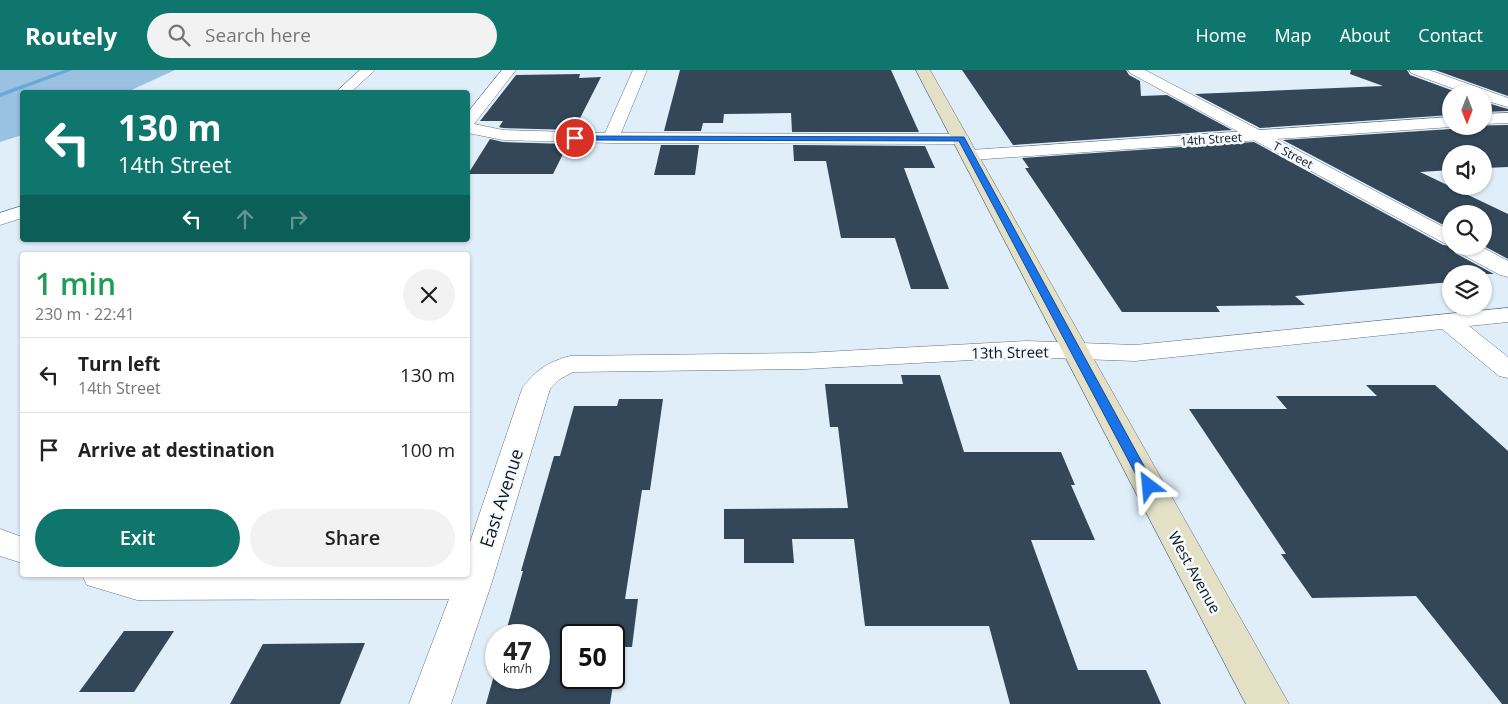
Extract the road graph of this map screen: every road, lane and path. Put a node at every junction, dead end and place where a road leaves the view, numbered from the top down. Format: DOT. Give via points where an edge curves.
graph roads {
  1 [pos="368,70"];
  2 [pos="509,70"];
  3 [pos="640,70"];
  4 [pos="923,70"];
  5 [pos="1135,70"];
  6 [pos="1416,70"];
  7 [pos="1458,85"];
  8 [pos="345,90"];
  9 [pos="1492,97"];
  10 [pos="1508,103"];
  11 [pos="1508,118"];
  12 [pos="470,119"];
  13 [pos="1492,119"];
  14 [pos="1442,123"];
  15 [pos="470,128"];
  16 [pos="1258,136"];
  17 [pos="611,138"];
  18 [pos="966,147"];
  19 [pos="20,213"];
  20 [pos="0,219"];
  21 [pos="1442,234"];
  22 [pos="1480,255"];
  23 [pos="1508,270"];
  24 [pos="1508,315"];
  25 [pos="1447,322"];
  26 [pos="1076,352"];
  27 [pos="570,364"];
  28 [pos="1508,370"];
  29 [pos="0,542"];
  30 [pos="20,549"];
  31 [pos="107,577"];
  32 [pos="473,585"];
  33 [pos="430,704"];
  34 [pos="1268,704"];
  1 -- 8 [label="street"];
  2 -- 12 [label="street"];
  3 -- 17 [label="street"];
  4 -- 18 [label="main road, West Avenue"];
  5 -- 16 [label="street, T Street"];
  6 -- 7 [label="street"];
  9 -- 10 [label="street"];
  11 -- 13 [label="street"];
  14 -- 16 [label="street, 14th Street"];
  15 -- 17 [label="street, 14th Street" via="503,135"];
  16 -- 18 [label="street, 14th Street"];
  16 -- 21 [label="street, T Street"];
  17 -- 18 [label="street, 14th Street"];
  18 -- 26 [label="main road, West Avenue"];
  19 -- 20 [label="street"];
  22 -- 23 [label="street"];
  24 -- 25 [label="street, 13th Street"];
  25 -- 26 [label="street, 13th Street" via="1135,354"];
  25 -- 28 [label="street"];
  26 -- 27 [label="street, 13th Street" via="1027,349 805,361"];
  26 -- 34 [label="main road, West Avenue"];
  27 -- 32 [label="street, East Avenue" via="543,377 536,389"];
  29 -- 30 [label="street"];
  31 -- 32 [label="street" via="138,586"];
  32 -- 33 [label="street, East Avenue"];
}
